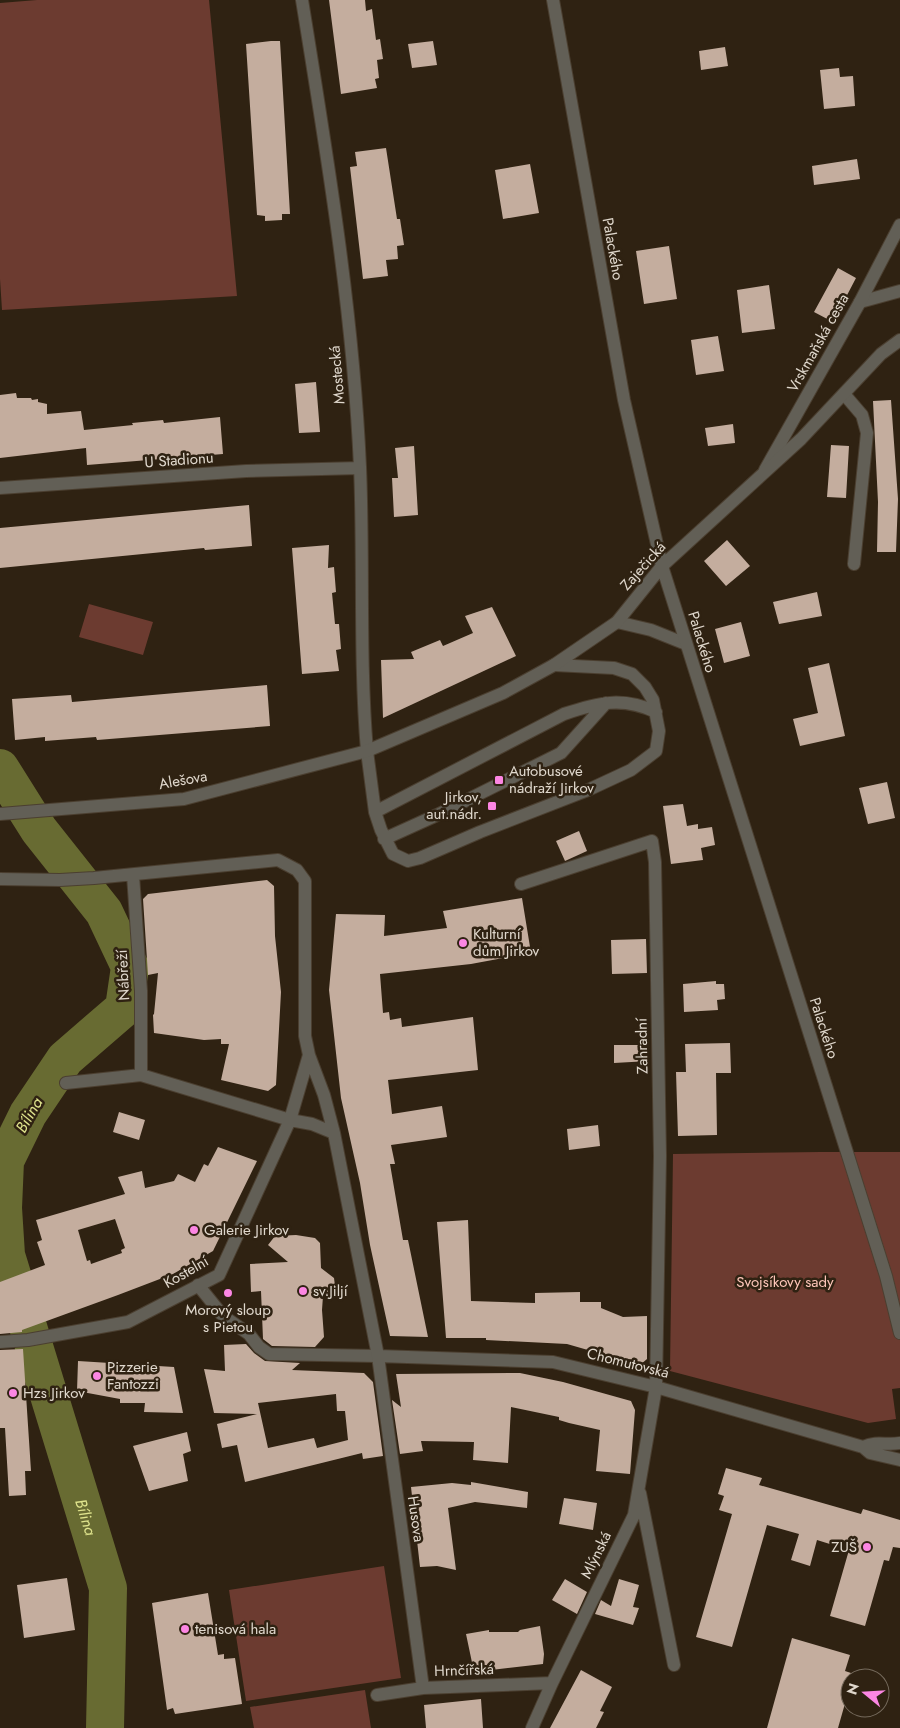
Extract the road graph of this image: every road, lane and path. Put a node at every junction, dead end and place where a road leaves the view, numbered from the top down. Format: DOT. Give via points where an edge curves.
graph roads {
  1 [pos="302,0"];
  2 [pos="553,0"];
  3 [pos="900,224"];
  4 [pos="900,291"];
  5 [pos="860,302"];
  6 [pos="900,340"];
  7 [pos="844,394"];
  8 [pos="360,468"];
  9 [pos="761,477"];
  10 [pos="0,488"];
  11 [pos="854,564"];
  12 [pos="662,566"];
  13 [pos="617,622"];
  14 [pos="686,644"];
  15 [pos="554,665"];
  16 [pos="606,703"];
  17 [pos="656,712"];
  18 [pos="367,751"];
  19 [pos="375,812"];
  20 [pos="0,814"];
  21 [pos="384,838"];
  22 [pos="133,875"];
  23 [pos="0,879"];
  24 [pos="522,884"];
  25 [pos="309,1056"];
  26 [pos="141,1075"];
  27 [pos="66,1082"];
  28 [pos="290,1120"];
  29 [pos="334,1133"];
  30 [pos="886,1276"];
  31 [pos="198,1285"];
  32 [pos="900,1306"];
  33 [pos="900,1333"];
  34 [pos="0,1342"];
  35 [pos="378,1356"];
  36 [pos="656,1387"];
  37 [pos="900,1443"];
  38 [pos="863,1447"];
  39 [pos="900,1460"];
  40 [pos="640,1489"];
  41 [pos="674,1665"];
  42 [pos="552,1683"];
  43 [pos="423,1688"];
  44 [pos="377,1695"];
  45 [pos="532,1728"];
  1 -- 8 [label="street, Mostecká" via="331,177 353,355"];
  2 -- 12 [label="street, Palackého" via="621,384"];
  3 -- 5 [label="street, Vrskmaňská cesta"];
  4 -- 5 [label="street"];
  5 -- 9 [label="street, Vrskmaňská cesta"];
  6 -- 7 [label="street, Zaječická" via="880,354"];
  7 -- 9 [label="street, Zaječická"];
  7 -- 11 [label="street" via="862,415 867,433"];
  8 -- 10 [label="street, U Stadionu" via="246,471"];
  8 -- 18 [label="street, Mostecká" via="361,636"];
  9 -- 12 [label="street, Zaječická"];
  12 -- 13 [label="street, Zaječická"];
  12 -- 14 [label="street, Palackého"];
  13 -- 14 [label="street" via="652,630"];
  13 -- 15 [label="street, Zaječická"];
  14 -- 30 [label="street, Palackého"];
  15 -- 17 [label="street" via="614,668 632,674 645,687"];
  15 -- 18 [label="street, Zaječická" via="503,693"];
  16 -- 17 [label="street" via="640,704"];
  16 -- 19 [label="street" via="564,714"];
  16 -- 21 [label="street" via="561,753"];
  17 -- 21 [label="street" via="659,731 656,751 631,770 588,790 420,858 408,860 393,854"];
  18 -- 19 [label="street, Mostecká"];
  18 -- 20 [label="street, Alešova" via="184,799"];
  19 -- 21 [label="street, Mostecká"];
  22 -- 23 [label="street" via="60,880"];
  22 -- 25 [label="street, Kostelní" via="278,860 296,870 305,881 305,1036"];
  22 -- 26 [label="street, Nábřeží" via="141,991"];
  24 -- 36 [label="street, Zahradní" via="652,841 660,1156"];
  25 -- 28 [label="street, Kostelní"];
  25 -- 29 [label="street, Kostelní"];
  26 -- 27 [label="street"];
  26 -- 28 [label="street"];
  28 -- 29 [label="street"];
  28 -- 31 [label="street, Kostelní" via="219,1275"];
  29 -- 35 [label="street, Kostelní"];
  30 -- 32 [label="street, Palackého"];
  30 -- 33 [label="street, Palackého"];
  31 -- 34 [label="street, Kostelní" via="128,1322"];
  31 -- 35 [label="street, Chomutovská" via="223,1316 249,1334 268,1354"];
  35 -- 36 [label="street, Chomutovská" via="553,1362"];
  35 -- 43 [label="street, Husova"];
  36 -- 38 [label="street, Chomutovská"];
  36 -- 40 [label="street, Mlýnská"];
  37 -- 38 [label="street, Chomutovská" via="873,1442"];
  38 -- 39 [label="street, Chomutovská" via="870,1453"];
  40 -- 41 [label="street"];
  40 -- 42 [label="street, Mlýnská" via="634,1515"];
  42 -- 43 [label="street, Hrnčířská"];
  42 -- 45 [label="street, Mlýnská"];
  43 -- 44 [label="street, Hrnčířská"];
}
